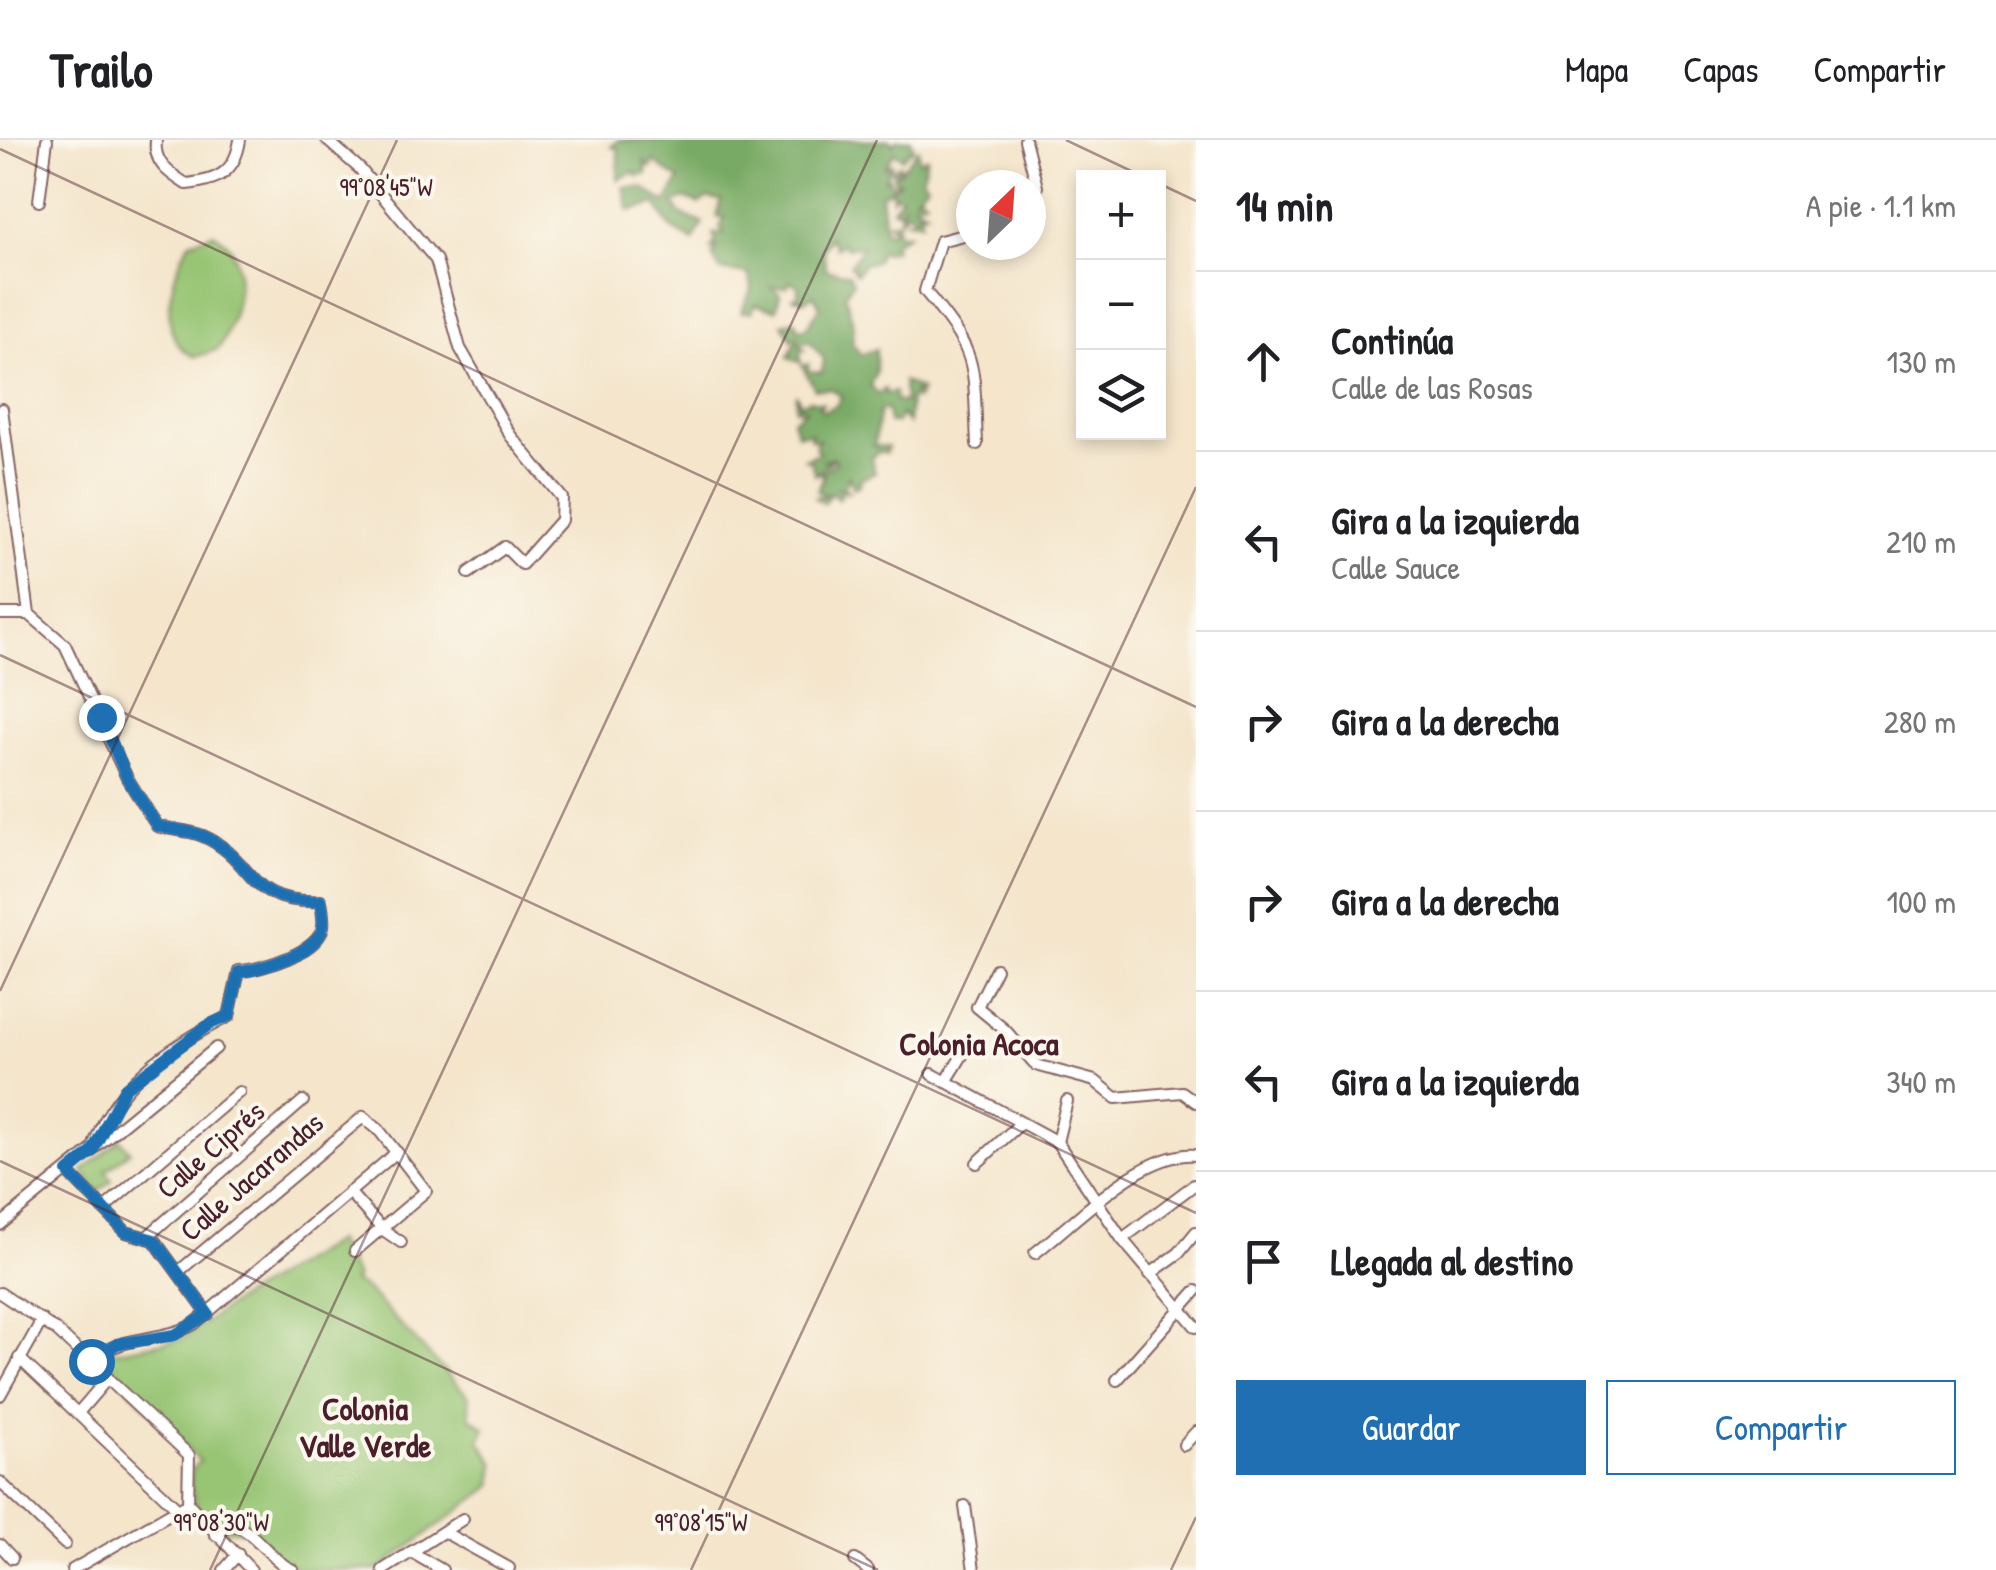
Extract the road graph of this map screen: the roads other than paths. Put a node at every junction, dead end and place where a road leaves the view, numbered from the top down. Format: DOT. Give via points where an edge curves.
graph roads {
  1 [pos="46,140"];
  2 [pos="156,140"];
  3 [pos="240,140"];
  4 [pos="327,140"];
  5 [pos="1025,140"];
  6 [pos="1032,170"];
  7 [pos="39,200"];
  8 [pos="956,237"];
  9 [pos="2,409"];
  10 [pos="977,444"];
  11 [pos="469,573"];
  12 [pos="0,614"];
  13 [pos="30,614"];
  14 [pos="996,969"];
  15 [pos="216,1048"];
  16 [pos="966,1050"];
  17 [pos="932,1074"];
  18 [pos="946,1082"];
  19 [pos="239,1092"];
  20 [pos="303,1101"];
  21 [pos="1066,1101"];
  22 [pos="1196,1102"];
  23 [pos="1021,1123"];
  24 [pos="1058,1142"];
  25 [pos="92,1152"];
  26 [pos="397,1152"];
  27 [pos="1196,1155"];
  28 [pos="976,1162"];
  29 [pos="68,1172"];
  30 [pos="1194,1185"];
  31 [pos="349,1192"];
  32 [pos="1098,1204"];
  33 [pos="104,1210"];
  34 [pos="0,1226"];
  35 [pos="382,1229"];
  36 [pos="1196,1232"];
  37 [pos="149,1235"];
  38 [pos="1122,1239"];
  39 [pos="401,1242"];
  40 [pos="355,1250"];
  41 [pos="1035,1253"];
  42 [pos="178,1272"];
  43 [pos="1150,1274"];
  44 [pos="1196,1292"];
  45 [pos="0,1293"];
  46 [pos="1181,1310"];
  47 [pos="208,1314"];
  48 [pos="42,1320"];
  49 [pos="1196,1327"];
  50 [pos="0,1360"];
  51 [pos="91,1361"];
  52 [pos="16,1363"];
  53 [pos="108,1378"];
  54 [pos="1117,1380"];
  55 [pos="0,1396"];
  56 [pos="78,1413"];
  57 [pos="1196,1432"];
  58 [pos="1184,1445"];
  59 [pos="0,1482"];
  60 [pos="183,1506"];
  61 [pos="965,1506"];
  62 [pos="463,1520"];
  63 [pos="444,1532"];
  64 [pos="216,1535"];
  65 [pos="66,1544"];
  66 [pos="0,1545"];
  67 [pos="411,1552"];
  68 [pos="238,1554"];
  69 [pos="12,1558"];
  70 [pos="855,1560"];
  71 [pos="509,1568"];
  72 [pos="73,1570"];
  73 [pos="224,1570"];
  74 [pos="252,1570"];
  75 [pos="294,1570"];
  76 [pos="383,1570"];
  77 [pos="442,1570"];
  78 [pos="868,1570"];
  79 [pos="974,1570"];
  1 -- 7 [label="street"];
  2 -- 3 [label="street" via="164,170 186,184 215,181 228,171"];
  4 -- 11 [label="street" via="436,260 460,348 510,435 562,498 561,520 522,564 505,547"];
  5 -- 6 [label="street"];
  8 -- 10 [label="street" via="940,241 925,292 973,358"];
  9 -- 13 [label="street"];
  12 -- 13 [label="street"];
  13 -- 25 [label="street" via="66,645 127,778 157,826 202,836 267,894 321,901 324,926 318,938 281,962 239,972 229,1016 125,1088"];
  14 -- 22 [label="street" via="977,1008 1036,1066 1095,1081 1116,1098 1182,1092"];
  15 -- 25 [label="street"];
  16 -- 18 [label="street"];
  17 -- 18 [label="street"];
  18 -- 23 [label="street"];
  19 -- 33 [label="street"];
  20 -- 37 [label="street, Calle Ciprés"];
  21 -- 24 [label="street"];
  23 -- 24 [label="street"];
  23 -- 28 [label="street"];
  24 -- 32 [label="street"];
  25 -- 29 [label="street"];
  26 -- 31 [label="street"];
  26 -- 35 [label="street" via="424,1195"];
  26 -- 42 [label="street, Calle Jacarandas" via="370,1120 356,1118"];
  27 -- 32 [label="street" via="1180,1152 1156,1161"];
  29 -- 33 [label="street"];
  29 -- 34 [label="street"];
  30 -- 38 [label="street"];
  31 -- 35 [label="street"];
  31 -- 47 [label="street"];
  32 -- 38 [label="street"];
  32 -- 41 [label="street"];
  33 -- 37 [label="street" via="126,1232"];
  35 -- 39 [label="street"];
  35 -- 40 [label="street"];
  36 -- 43 [label="street"];
  37 -- 42 [label="street"];
  38 -- 43 [label="street"];
  42 -- 47 [label="street"];
  43 -- 46 [label="street"];
  44 -- 46 [label="street"];
  45 -- 48 [label="street"];
  46 -- 49 [label="street"];
  46 -- 54 [label="street"];
  47 -- 51 [label="street" via="175,1335 117,1344"];
  48 -- 51 [label="street"];
  48 -- 52 [label="street"];
  50 -- 52 [label="street"];
  51 -- 53 [label="street"];
  52 -- 55 [label="street"];
  52 -- 56 [label="street"];
  53 -- 56 [label="street"];
  53 -- 60 [label="street" via="189,1455"];
  56 -- 60 [label="street"];
  57 -- 58 [label="street"];
  59 -- 65 [label="street"];
  60 -- 64 [label="street"];
  60 -- 72 [label="street"];
  61 -- 79 [label="street"];
  62 -- 63 [label="street"];
  63 -- 67 [label="street"];
  63 -- 71 [label="street"];
  64 -- 68 [label="street"];
  64 -- 75 [label="street" via="230,1524 240,1526"];
  66 -- 69 [label="street"];
  67 -- 76 [label="street"];
  67 -- 77 [label="street"];
  68 -- 73 [label="street"];
  68 -- 74 [label="street"];
  70 -- 78 [label="street"];
}
